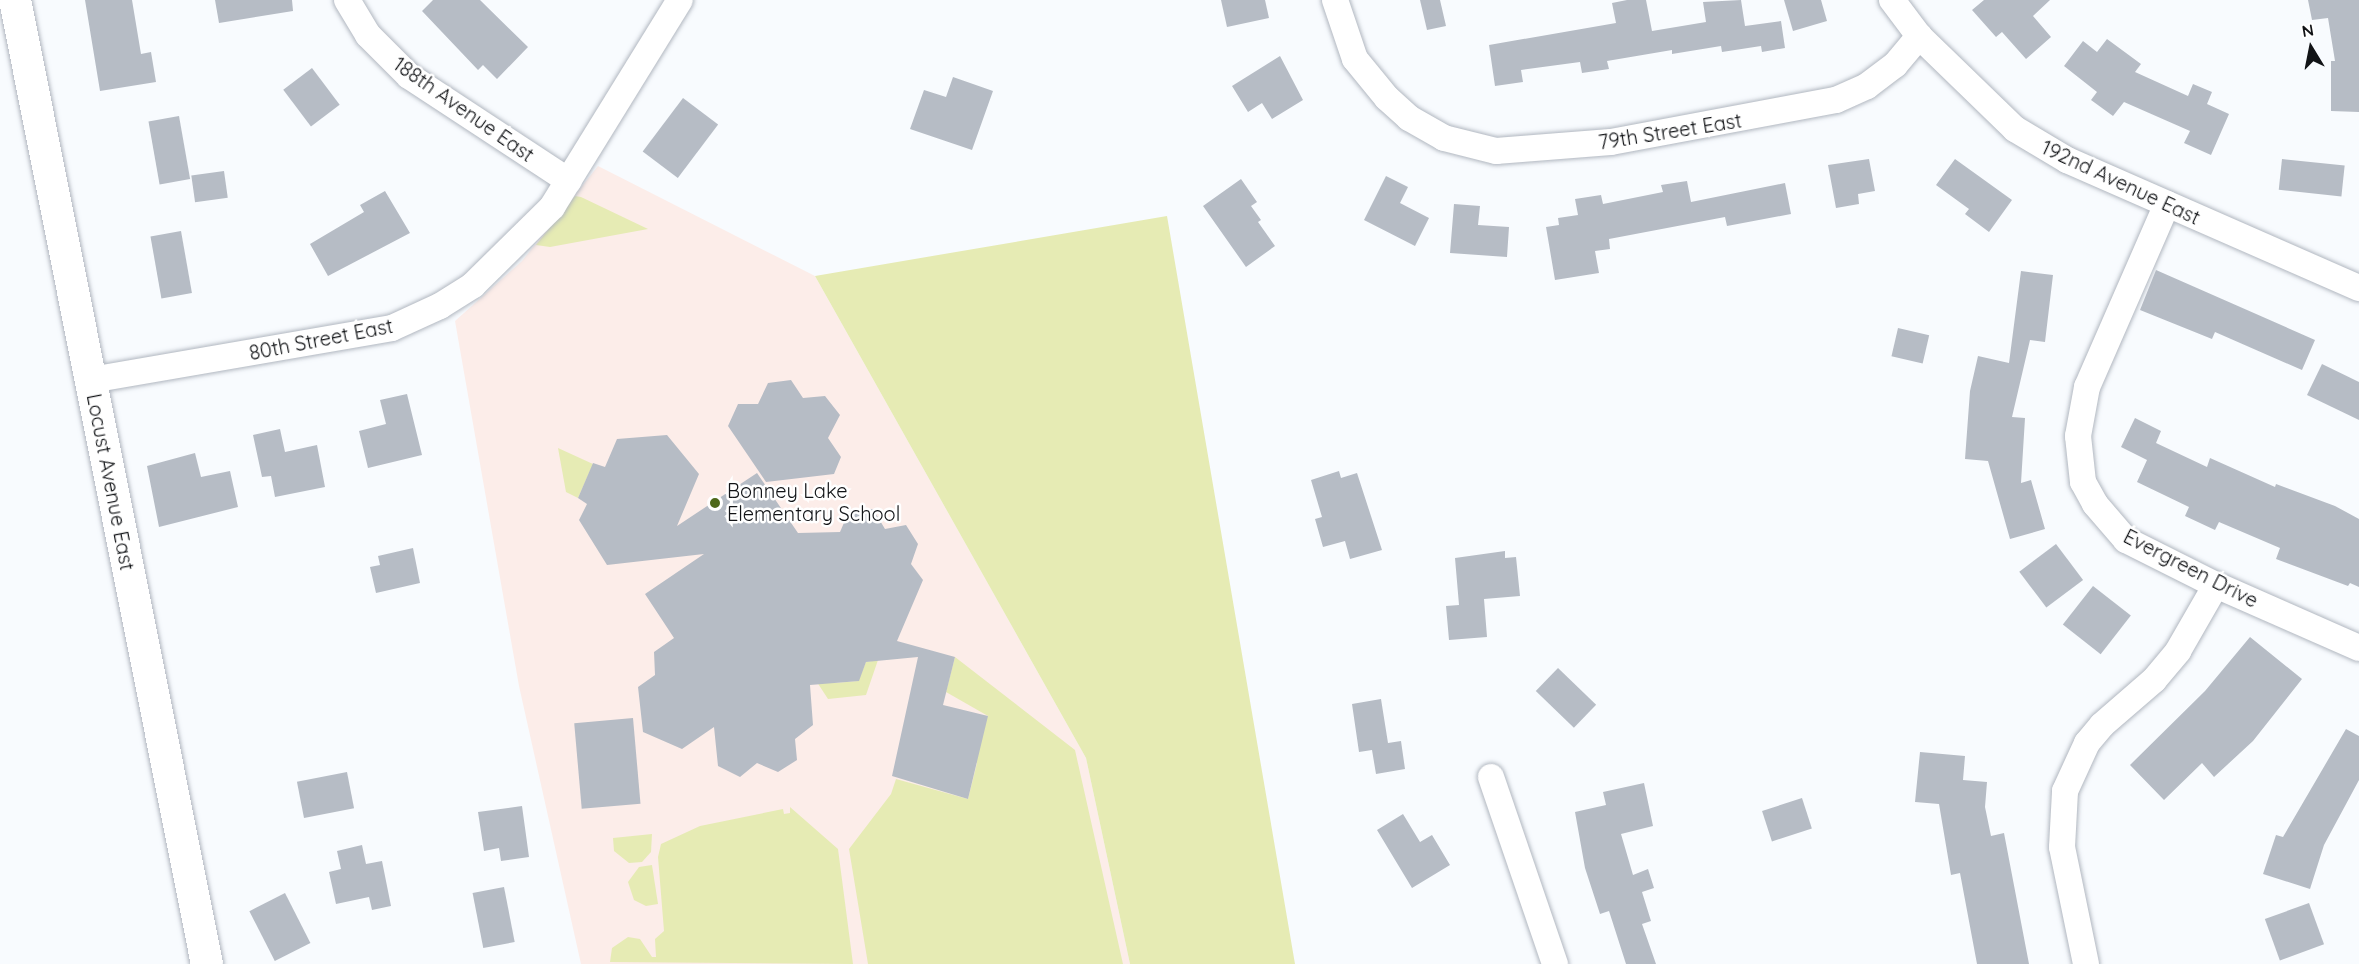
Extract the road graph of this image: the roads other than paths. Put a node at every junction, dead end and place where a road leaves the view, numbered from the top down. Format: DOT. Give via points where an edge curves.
graph roads {
  1 [pos="15,0"];
  2 [pos="347,0"];
  3 [pos="680,0"];
  4 [pos="1335,0"];
  5 [pos="1892,0"];
  6 [pos="1919,36"];
  7 [pos="569,181"];
  8 [pos="2167,204"];
  9 [pos="2359,288"];
  10 [pos="92,380"];
  11 [pos="2217,585"];
  12 [pos="2359,648"];
  13 [pos="1491,777"];
  14 [pos="207,964"];
  15 [pos="1555,964"];
  16 [pos="2086,964"];
  1 -- 10 [label="street, Locust Avenue East"];
  2 -- 7 [label="street, 188th Avenue East" via="368,35 409,76"];
  3 -- 7 [label="street, 80th Street East"];
  4 -- 6 [label="street, 79th Street East" via="1355,58 1374,84 1405,114 1444,138 1496,151 1611,142 1836,100 1867,86 1895,65"];
  5 -- 6 [label="street, 192nd Avenue East"];
  6 -- 8 [label="street, 192nd Avenue East" via="2015,129 2067,160"];
  7 -- 10 [label="street, 80th Street East" via="552,207 472,285 440,306 392,328"];
  8 -- 9 [label="street, 192nd Avenue East"];
  8 -- 11 [label="street, Evergreen Drive" via="2087,387 2078,436 2083,482 2095,504 2126,540"];
  10 -- 14 [label="street, Locust Avenue East"];
  11 -- 12 [label="street, Evergreen Drive"];
  11 -- 16 [label="street" via="2172,658 2087,743 2065,791 2062,847"];
  13 -- 15 [label="street"];
}
